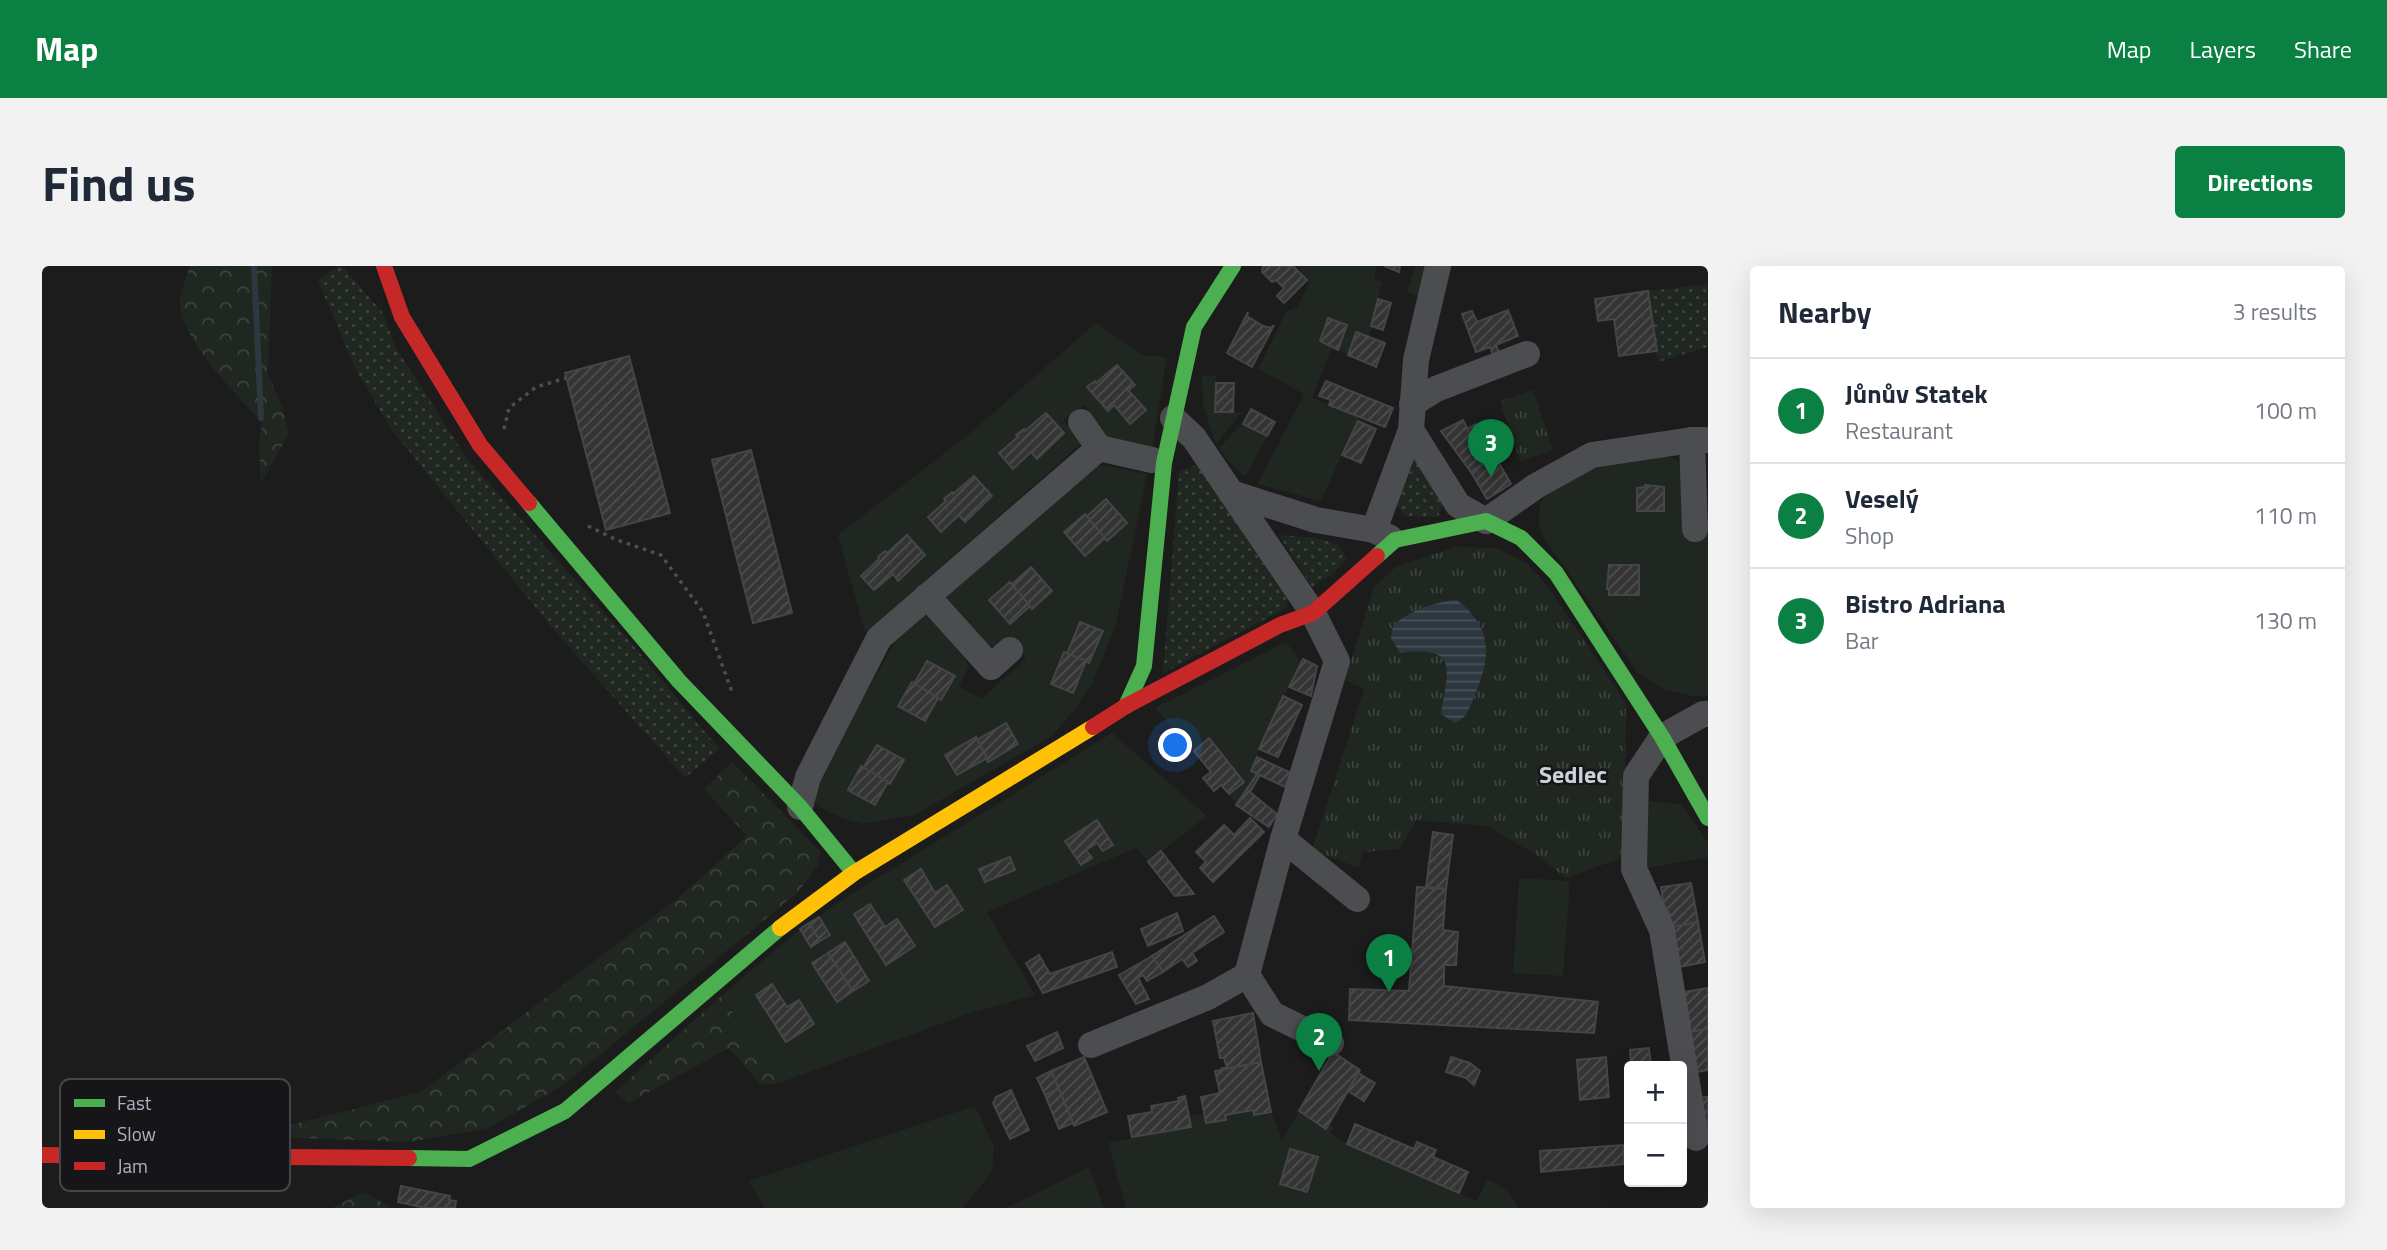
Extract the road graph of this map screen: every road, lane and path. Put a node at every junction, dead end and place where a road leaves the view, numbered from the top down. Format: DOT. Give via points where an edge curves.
graph roads {
  1 [pos="384,266"];
  2 [pos="1233,266"];
  3 [pos="1438,266"];
  4 [pos="1527,354"];
  5 [pos="566,379"];
  6 [pos="1412,404"];
  7 [pos="1173,418"];
  8 [pos="1081,422"];
  9 [pos="1410,430"];
  10 [pos="1700,440"];
  11 [pos="502,441"];
  12 [pos="1099,448"];
  13 [pos="1152,460"];
  14 [pos="1231,493"];
  15 [pos="1486,521"];
  16 [pos="581,523"];
  17 [pos="1695,529"];
  18 [pos="1385,535"];
  19 [pos="927,596"];
  20 [pos="1313,614"];
  21 [pos="993,666"];
  22 [pos="733,696"];
  23 [pos="1126,706"];
  24 [pos="1708,714"];
  25 [pos="1662,737"];
  26 [pos="800,807"];
  27 [pos="1708,818"];
  28 [pos="1283,839"];
  29 [pos="854,873"];
  30 [pos="1357,899"];
  31 [pos="1247,975"];
  32 [pos="1331,1043"];
  33 [pos="1091,1045"];
  34 [pos="1696,1138"];
  35 [pos="42,1155"];
  36 [pos="60,1155"];
  37 [pos="290,1157"];
  1 -- 26 [label="street" via="401,317 480,445 680,681"];
  2 -- 7 [label="street" via="1194,327"];
  3 -- 6 [label="street" via="1416,360"];
  4 -- 6 [label="street" via="1436,389"];
  5 -- 11 [label="path" via="536,387 509,408"];
  6 -- 9 [label="street"];
  7 -- 14 [label="street" via="1194,438"];
  7 -- 23 [label="street" via="1164,463 1144,666"];
  8 -- 12 [label="street"];
  9 -- 15 [label="street" via="1458,505"];
  9 -- 18 [label="street"];
  10 -- 15 [label="street" via="1592,455"];
  10 -- 17 [label="street"];
  12 -- 13 [label="street"];
  12 -- 19 [label="street"];
  14 -- 18 [label="street" via="1316,520"];
  14 -- 20 [label="street"];
  15 -- 18 [label="street"];
  15 -- 25 [label="street" via="1521,538 1556,573"];
  16 -- 22 [label="path" via="661,555 703,612"];
  18 -- 20 [label="street"];
  19 -- 21 [label="street"];
  19 -- 26 [label="street" via="879,638 808,777"];
  20 -- 23 [label="street" via="1280,625"];
  20 -- 28 [label="street" via="1337,661"];
  23 -- 29 [label="street"];
  24 -- 25 [label="street"];
  25 -- 27 [label="street"];
  25 -- 34 [label="street" via="1636,776 1634,869 1662,930"];
  26 -- 29 [label="street"];
  28 -- 30 [label="street"];
  28 -- 31 [label="street"];
  29 -- 37 [label="street" via="763,940 565,1111 469,1159"];
  31 -- 32 [label="street" via="1272,1014"];
  31 -- 33 [label="street" via="1208,997"];
  35 -- 36 [label="street"];
}
